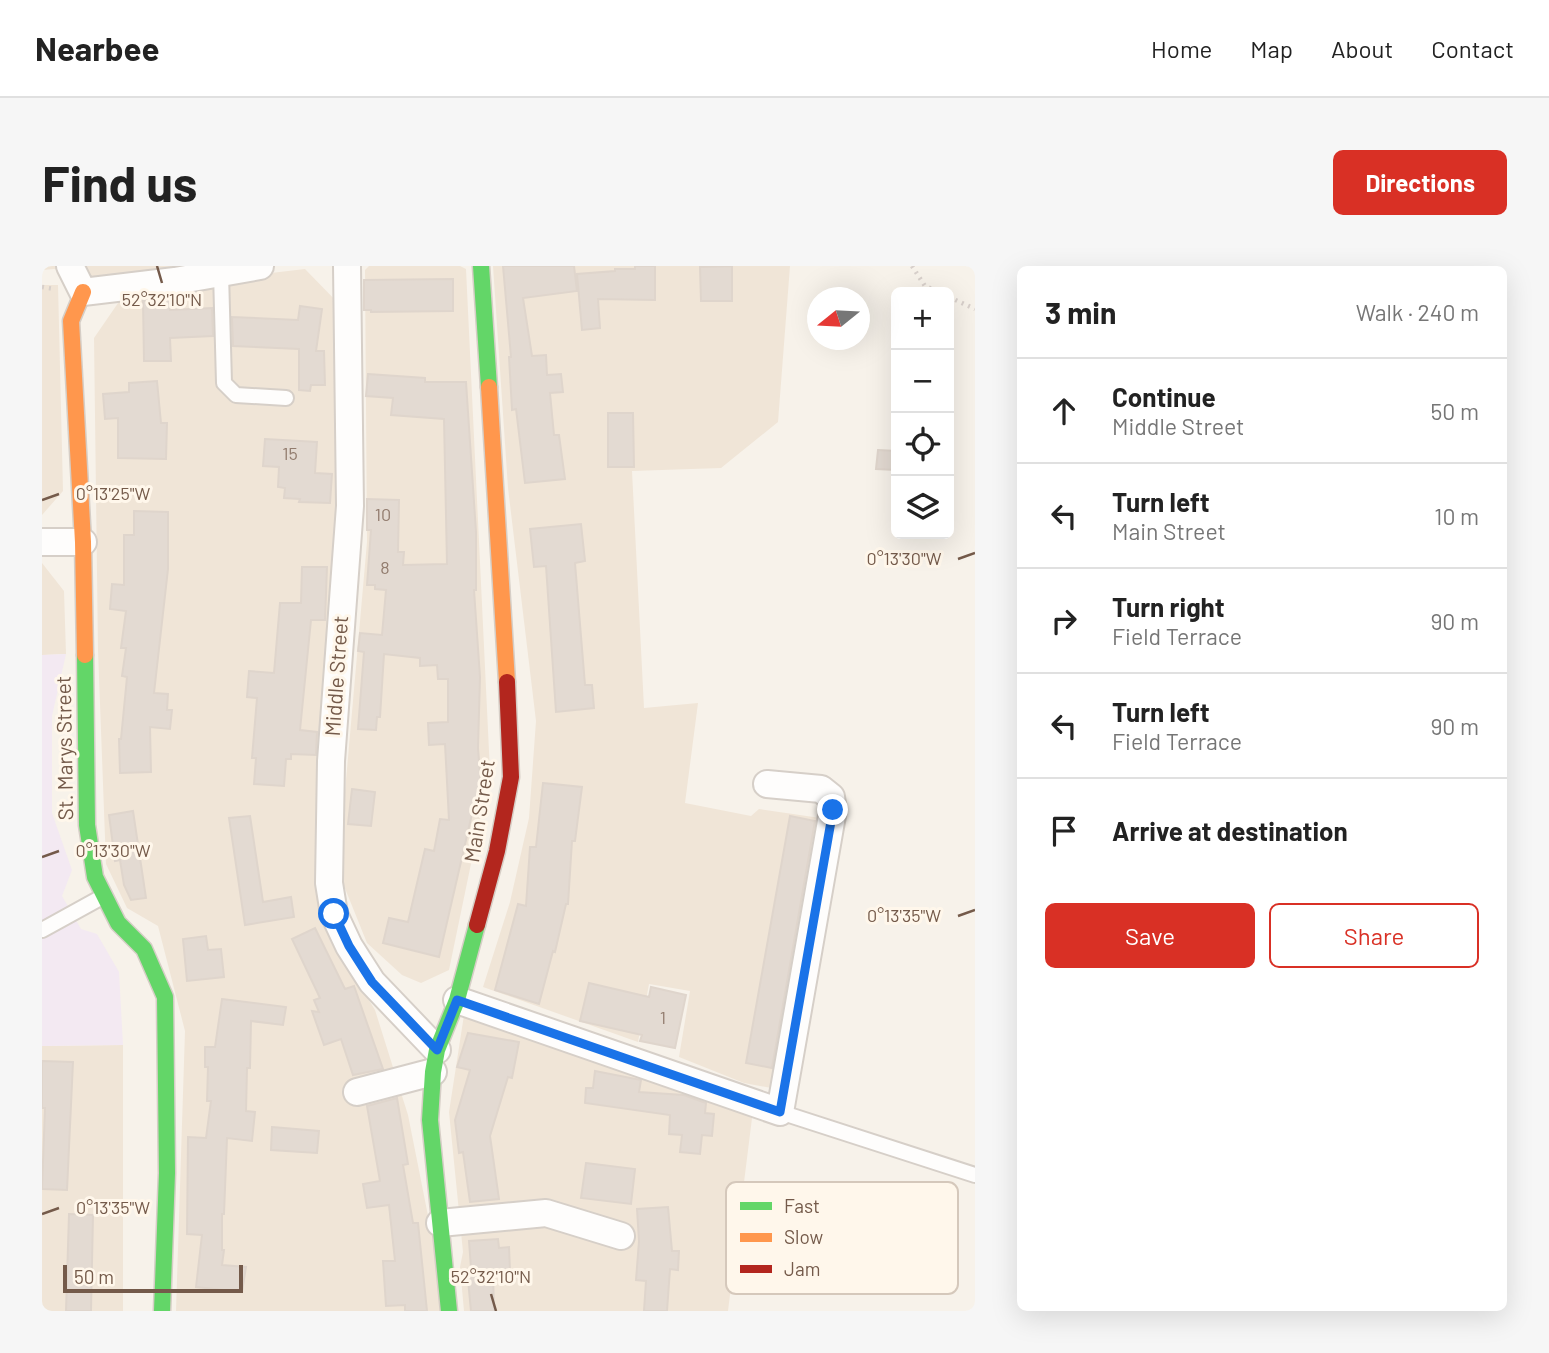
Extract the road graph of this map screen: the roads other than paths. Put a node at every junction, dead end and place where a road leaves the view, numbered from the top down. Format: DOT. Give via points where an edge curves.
graph roads {
  1 [pos="70,266"];
  2 [pos="260,266"];
  3 [pos="347,266"];
  4 [pos="481,266"];
  5 [pos="221,273"];
  6 [pos="83,292"];
  7 [pos="286,398"];
  8 [pos="42,542"];
  9 [pos="83,542"];
  10 [pos="767,784"];
  11 [pos="104,896"];
  12 [pos="42,930"];
  13 [pos="457,1000"];
  14 [pos="435,1061"];
  15 [pos="357,1092"];
  16 [pos="780,1112"];
  17 [pos="975,1175"];
  18 [pos="440,1223"];
  19 [pos="621,1236"];
  20 [pos="162,1311"];
  21 [pos="449,1311"];
  1 -- 6 [label="street"];
  2 -- 5 [label="street"];
  3 -- 14 [label="street, Middle Street" via="350,506 331,761 330,883 334,914 349,946"];
  4 -- 13 [label="street, Main Street" via="511,776 497,851"];
  5 -- 6 [label="street"];
  5 -- 7 [label="lane" via="224,383 236,395"];
  6 -- 9 [label="street, St. Marys Street" via="71,321"];
  8 -- 9 [label="street"];
  9 -- 11 [label="street, St. Marys Street" via="87,825 95,877"];
  10 -- 16 [label="street" via="821,789 831,797 833,810"];
  11 -- 12 [label="lane"];
  11 -- 20 [label="street, St. Marys Street" via="118,923 144,949 165,997 167,1173"];
  13 -- 14 [label="street, Main Street"];
  13 -- 16 [label="street"];
  14 -- 15 [label="street"];
  14 -- 18 [label="street, Main Street" via="429,1119"];
  16 -- 17 [label="lane"];
  18 -- 19 [label="street" via="546,1213"];
  18 -- 21 [label="street, Main Street"];
}
